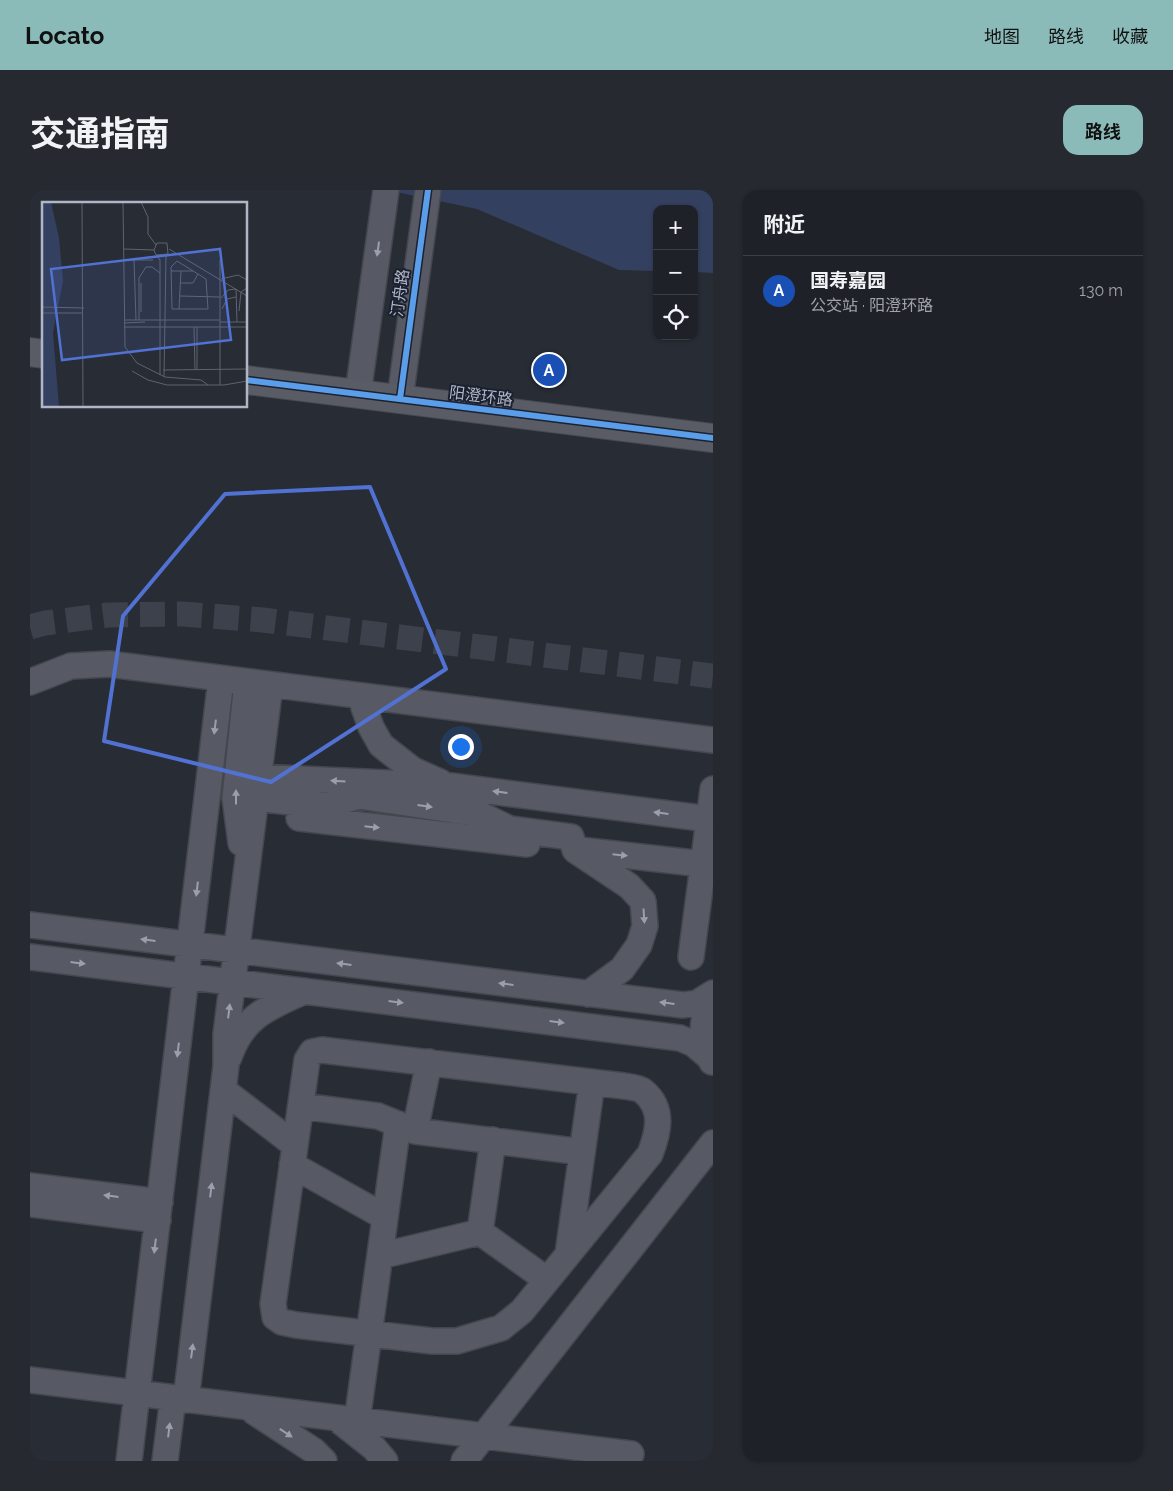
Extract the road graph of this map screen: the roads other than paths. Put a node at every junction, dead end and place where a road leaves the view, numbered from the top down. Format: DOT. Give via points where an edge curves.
graph roads {
  1 [pos="428,190"];
  2 [pos="385,196"];
  3 [pos="248,380"];
  4 [pos="358,394"];
  5 [pos="400,399"];
  6 [pos="713,438"];
  7 [pos="221,679"];
  8 [pos="30,682"];
  9 [pos="258,684"];
  10 [pos="360,696"];
  11 [pos="713,740"];
  12 [pos="451,786"];
  13 [pos="713,790"];
  14 [pos="256,796"];
  15 [pos="709,819"];
  16 [pos="575,850"];
  17 [pos="703,864"];
  18 [pos="246,880"];
  19 [pos="30,925"];
  20 [pos="190,945"];
  21 [pos="236,951"];
  22 [pos="30,957"];
  23 [pos="692,957"];
  24 [pos="186,976"];
  25 [pos="233,982"];
  26 [pos="305,991"];
  27 [pos="713,993"];
  28 [pos="588,994"];
  29 [pos="713,998"];
  30 [pos="710,1060"];
  31 [pos="429,1062"];
  32 [pos="225,1078"];
  33 [pos="592,1082"];
  34 [pos="301,1106"];
  35 [pos="407,1127"];
  36 [pos="493,1140"];
  37 [pos="713,1144"];
  38 [pos="582,1152"];
  39 [pos="294,1155"];
  40 [pos="30,1186"];
  41 [pos="30,1204"];
  42 [pos="159,1211"];
  43 [pos="385,1217"];
  44 [pos="480,1232"];
  45 [pos="568,1254"];
  46 [pos="380,1256"];
  47 [pos="547,1280"];
  48 [pos="369,1334"];
  49 [pos="30,1380"];
  50 [pos="137,1394"];
  51 [pos="179,1399"];
  52 [pos="246,1407"];
  53 [pos="346,1420"];
  54 [pos="483,1436"];
  55 [pos="631,1454"];
  56 [pos="130,1461"];
  57 [pos="165,1461"];
  58 [pos="324,1461"];
  59 [pos="384,1461"];
  60 [pos="464,1461"];
  61 [pos="487,1461"];
  1 -- 5 [label="street, 汀舟路"];
  2 -- 4 [label="street, 汀舟路, one-way"];
  3 -- 4 [label="main road, 阳澄环路"];
  4 -- 5 [label="main road, 阳澄环路"];
  5 -- 6 [label="main road, 阳澄环路"];
  7 -- 8 [label="street" via="109,664 71,666"];
  7 -- 9 [label="street"];
  7 -- 20 [label="street, one-way"];
  9 -- 10 [label="street"];
  9 -- 14 [label="street"];
  18 -- 9 [label="street, one-way" via="236,798"];
  10 -- 11 [label="street"];
  10 -- 12 [label="street" via="381,745 413,770"];
  12 -- 14 [label="street, one-way"];
  15 -- 12 [label="street, one-way"];
  13 -- 15 [label="street"];
  14 -- 16 [label="street, one-way"];
  14 -- 18 [label="street"];
  15 -- 17 [label="street"];
  16 -- 17 [label="street, one-way"];
  16 -- 28 [label="street, one-way" via="629,886 643,901 645,926 639,945 622,969"];
  17 -- 23 [label="street"];
  18 -- 21 [label="street"];
  20 -- 19 [label="street, one-way"];
  20 -- 21 [label="street"];
  20 -- 24 [label="street"];
  21 -- 25 [label="street"];
  28 -- 21 [label="street, one-way"];
  22 -- 24 [label="street, one-way"];
  24 -- 25 [label="street"];
  24 -- 42 [label="street, one-way"];
  25 -- 26 [label="street"];
  32 -- 25 [label="street, one-way" via="226,1034"];
  26 -- 30 [label="street, one-way" via="680,1038 694,1044"];
  26 -- 32 [label="street" via="252,1019 235,1040"];
  27 -- 28 [label="street, one-way" via="697,1003 683,1005"];
  29 -- 30 [label="street" via="704,1018 703,1037"];
  31 -- 33 [label="street"];
  31 -- 34 [label="street" via="322,1050 312,1052"];
  31 -- 35 [label="street"];
  32 -- 39 [label="street"];
  51 -- 32 [label="street, one-way"];
  33 -- 38 [label="street"];
  33 -- 45 [label="street" via="643,1090 659,1119 657,1136 650,1154"];
  34 -- 35 [label="street" via="378,1116"];
  34 -- 39 [label="street"];
  35 -- 36 [label="street"];
  35 -- 43 [label="street"];
  36 -- 38 [label="street"];
  36 -- 44 [label="street"];
  37 -- 54 [label="street"];
  38 -- 45 [label="street"];
  39 -- 43 [label="street"];
  39 -- 48 [label="street" via="273,1304 275,1317 296,1325"];
  42 -- 40 [label="street, one-way"];
  41 -- 42 [label="street"];
  42 -- 50 [label="street, one-way"];
  43 -- 46 [label="street"];
  44 -- 46 [label="street"];
  44 -- 47 [label="street"];
  45 -- 47 [label="street"];
  46 -- 48 [label="street"];
  47 -- 48 [label="street" via="522,1311 501,1328 480,1336 457,1341 432,1341"];
  48 -- 53 [label="street"];
  49 -- 50 [label="street"];
  50 -- 51 [label="street"];
  50 -- 56 [label="street"];
  51 -- 52 [label="street"];
  57 -- 51 [label="street, one-way"];
  52 -- 53 [label="street"];
  52 -- 58 [label="street, one-way" via="314,1450"];
  53 -- 54 [label="street"];
  53 -- 59 [label="street"];
  54 -- 55 [label="street"];
  54 -- 60 [label="street"];
  54 -- 61 [label="street"];
}
